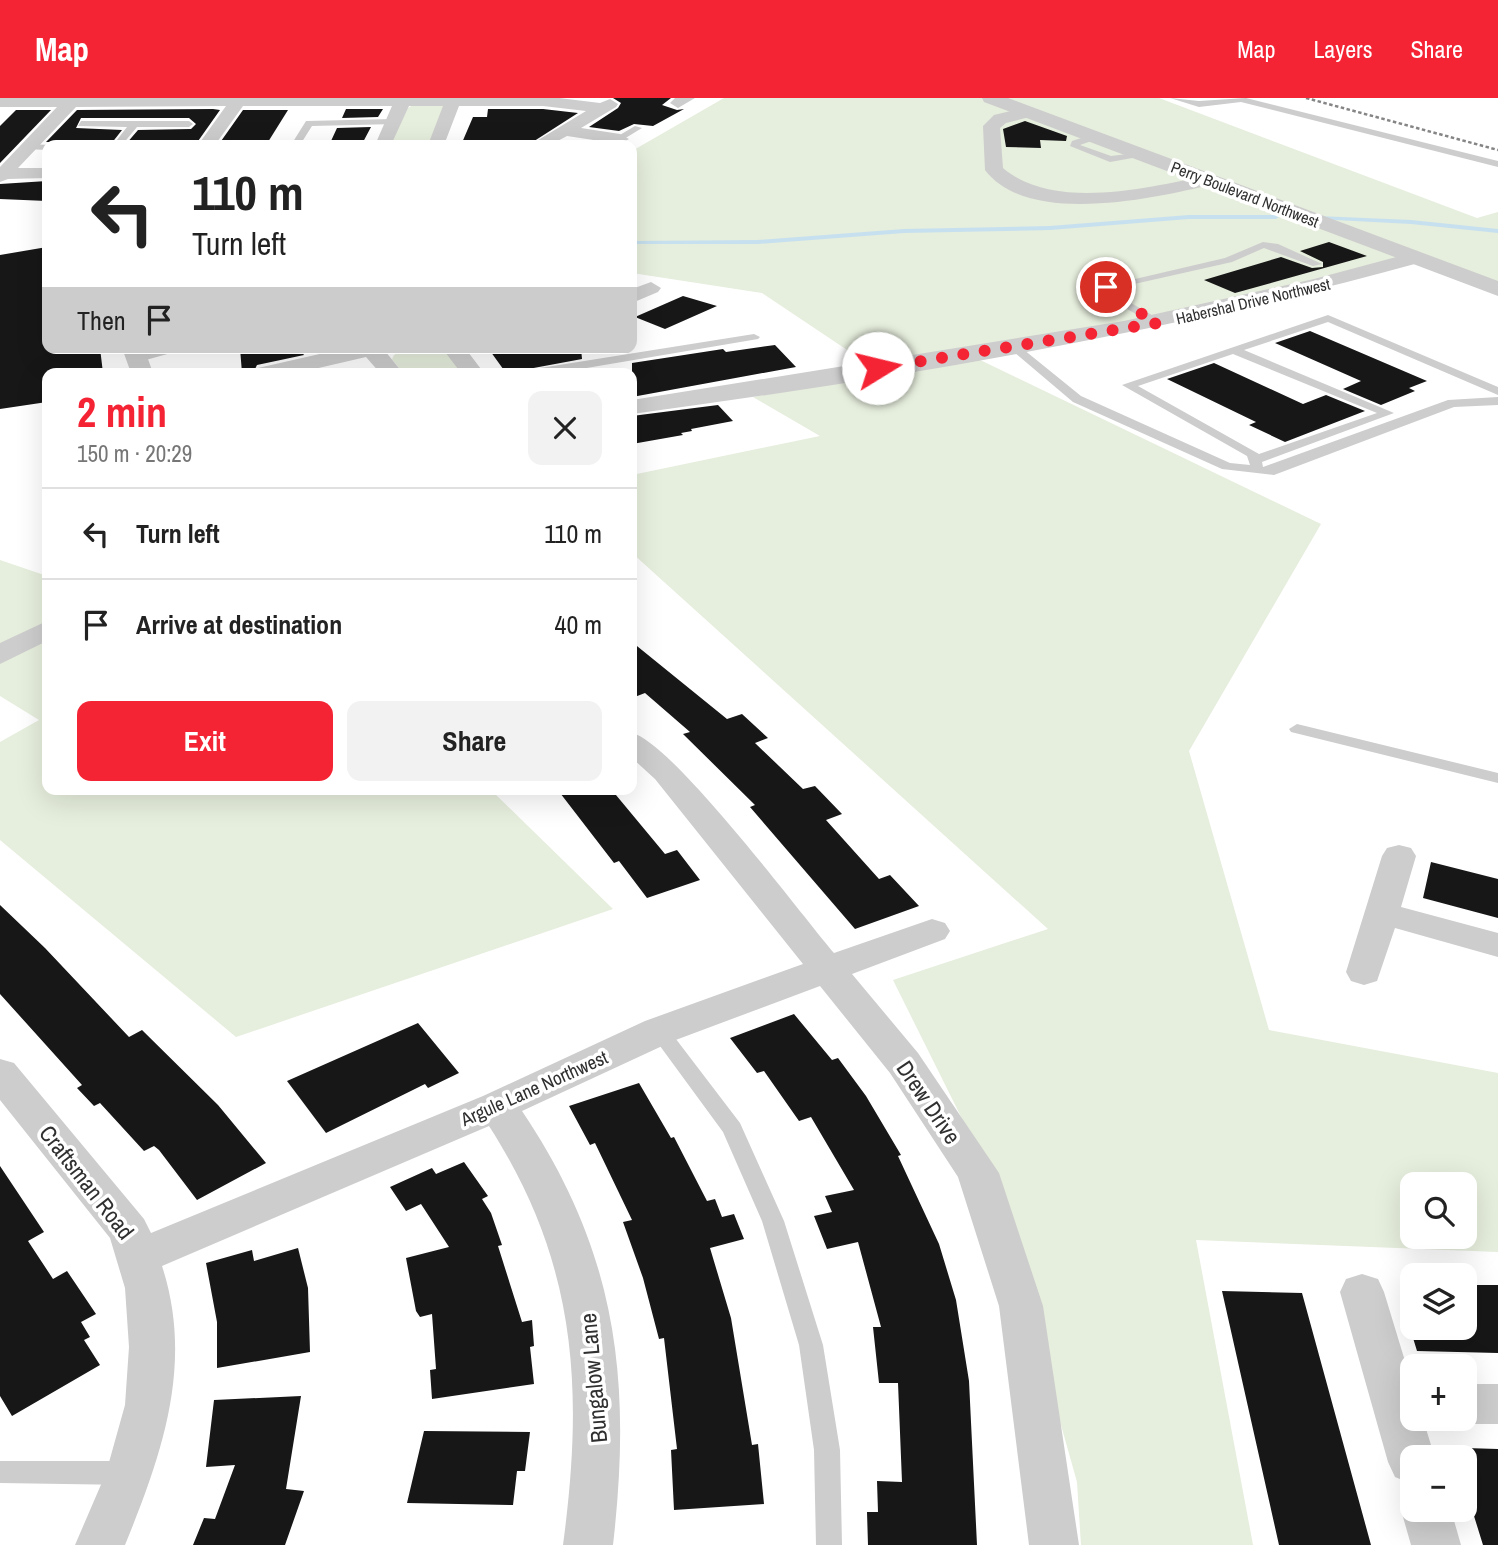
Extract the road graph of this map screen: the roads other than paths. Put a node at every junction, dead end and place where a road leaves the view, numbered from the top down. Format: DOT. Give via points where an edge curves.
graph roads {
  1 [pos="621,98"];
  2 [pos="991,98"];
  3 [pos="1174,98"];
  4 [pos="520,99"];
  5 [pos="1238,99"];
  6 [pos="1285,99"];
  7 [pos="240,100"];
  8 [pos="403,100"];
  9 [pos="454,100"];
  10 [pos="0,102"];
  11 [pos="71,102"];
  12 [pos="603,108"];
  13 [pos="1027,112"];
  14 [pos="393,122"];
  15 [pos="81,124"];
  16 [pos="134,124"];
  17 [pos="189,124"];
  18 [pos="638,128"];
  19 [pos="564,130"];
  20 [pos="121,140"];
  21 [pos="210,140"];
  22 [pos="299,140"];
  23 [pos="385,140"];
  24 [pos="438,140"];
  25 [pos="547,140"];
  26 [pos="606,140"];
  27 [pos="617,140"];
  28 [pos="29,147"];
  29 [pos="42,147"];
  30 [pos="1477,150"];
  31 [pos="1462,155"];
  32 [pos="1498,156"];
  33 [pos="1498,164"];
  34 [pos="42,173"];
  35 [pos="1,175"];
  36 [pos="1208,180"];
  37 [pos="1415,258"];
  38 [pos="1317,264"];
  39 [pos="1498,289"];
  40 [pos="1158,323"];
  41 [pos="754,337"];
  42 [pos="1014,347"];
  43 [pos="1234,350"];
  44 [pos="160,354"];
  45 [pos="349,354"];
  46 [pos="375,354"];
  47 [pos="458,354"];
  48 [pos="137,360"];
  49 [pos="289,368"];
  50 [pos="388,368"];
  51 [pos="469,368"];
  52 [pos="565,368"];
  53 [pos="1498,390"];
  54 [pos="1498,401"];
  55 [pos="637,406"];
  56 [pos="1256,465"];
  57 [pos="42,633"];
  58 [pos="0,655"];
  59 [pos="1297,729"];
  60 [pos="637,746"];
  61 [pos="1498,778"];
  62 [pos="1399,856"];
  63 [pos="1382,913"];
  64 [pos="932,931"];
  65 [pos="1498,944"];
  66 [pos="827,968"];
  67 [pos="1364,972"];
  68 [pos="659,1031"];
  69 [pos="0,1073"];
  70 [pos="497,1106"];
  71 [pos="140,1256"];
  72 [pos="1362,1292"];
  73 [pos="1400,1392"];
  74 [pos="1477,1404"];
  75 [pos="1498,1404"];
  76 [pos="0,1472"];
  77 [pos="130,1473"];
  78 [pos="1429,1522"];
  79 [pos="100,1545"];
  80 [pos="587,1545"];
  81 [pos="829,1545"];
  82 [pos="1054,1545"];
  83 [pos="1436,1545"];
  1 -- 12 [label="street"];
  2 -- 13 [label="street, Perry Boulevard Northwest"];
  3 -- 5 [label="lane" via="1199,104"];
  4 -- 9 [label="street"];
  4 -- 12 [label="street"];
  5 -- 31 [label="lane"];
  6 -- 30 [label="lane"];
  7 -- 8 [label="street"];
  7 -- 11 [label="street"];
  7 -- 21 [label="street"];
  8 -- 9 [label="street"];
  8 -- 14 [label="street"];
  9 -- 24 [label="street"];
  10 -- 11 [label="street"];
  11 -- 28 [label="street"];
  12 -- 19 [label="street"];
  13 -- 36 [label="street, Perry Boulevard Northwest"];
  13 -- 36 [label="street" via="991,126 993,170 1015,189 1068,199 1178,188"];
  14 -- 22 [label="lane" via="309,123"];
  14 -- 23 [label="street"];
  15 -- 16 [label="lane"];
  16 -- 17 [label="lane"];
  16 -- 20 [label="lane"];
  18 -- 27 [label="lane"];
  19 -- 25 [label="street"];
  19 -- 26 [label="street"];
  28 -- 29 [label="lane"];
  28 -- 35 [label="street"];
  30 -- 31 [label="lane"];
  30 -- 32 [label="lane"];
  31 -- 33 [label="lane"];
  34 -- 35 [label="street"];
  36 -- 37 [label="street, Perry Boulevard Northwest"];
  37 -- 39 [label="street, Perry Boulevard Northwest"];
  37 -- 40 [label="street, Habershal Drive Northwest" via="1310,289"];
  38 -- 40 [label="lane" via="1263,245 1228,260 1106,287 1109,295"];
  40 -- 42 [label="street, Habershal Drive Northwest"];
  41 -- 52 [label="lane"];
  42 -- 55 [label="street, Habershal Drive Northwest"];
  42 -- 56 [label="lane" via="1077,399 1227,466"];
  43 -- 53 [label="lane" via="1328,318"];
  43 -- 56 [label="lane" via="1128,385 1253,454"];
  43 -- 56 [label="lane" via="1388,413"];
  44 -- 48 [label="lane"];
  45 -- 49 [label="street"];
  46 -- 50 [label="street"];
  47 -- 51 [label="street"];
  54 -- 56 [label="lane" via="1452,403 1269,472"];
  57 -- 58 [label="street"];
  59 -- 61 [label="lane"];
  60 -- 66 [label="street, Drew Drive" via="666,772"];
  62 -- 63 [label="street"];
  63 -- 65 [label="street"];
  63 -- 67 [label="street"];
  64 -- 66 [label="street, Argule Lane Northwest"];
  66 -- 68 [label="street, Argule Lane Northwest"];
  66 -- 82 [label="street, Drew Drive" via="904,1063 978,1173 1021,1306"];
  68 -- 70 [label="street, Argule Lane Northwest"];
  68 -- 81 [label="lane" via="732,1129 773,1221 811,1345 827,1450"];
  69 -- 71 [label="street, Craftsman Road" via="106,1199 130,1231"];
  70 -- 71 [label="street, Argule Lane Northwest"];
  70 -- 80 [label="street, Bungalow Lane" via="546,1184 567,1233 588,1307 596,1352 600,1449"];
  71 -- 77 [label="street, Craftsman Road" via="148,1288 152,1347 149,1405"];
  72 -- 73 [label="street"];
  74 -- 75 [label="street"];
  76 -- 77 [label="lane"];
  77 -- 79 [label="street, Craftsman Road"];
  78 -- 83 [label="street"];
}
